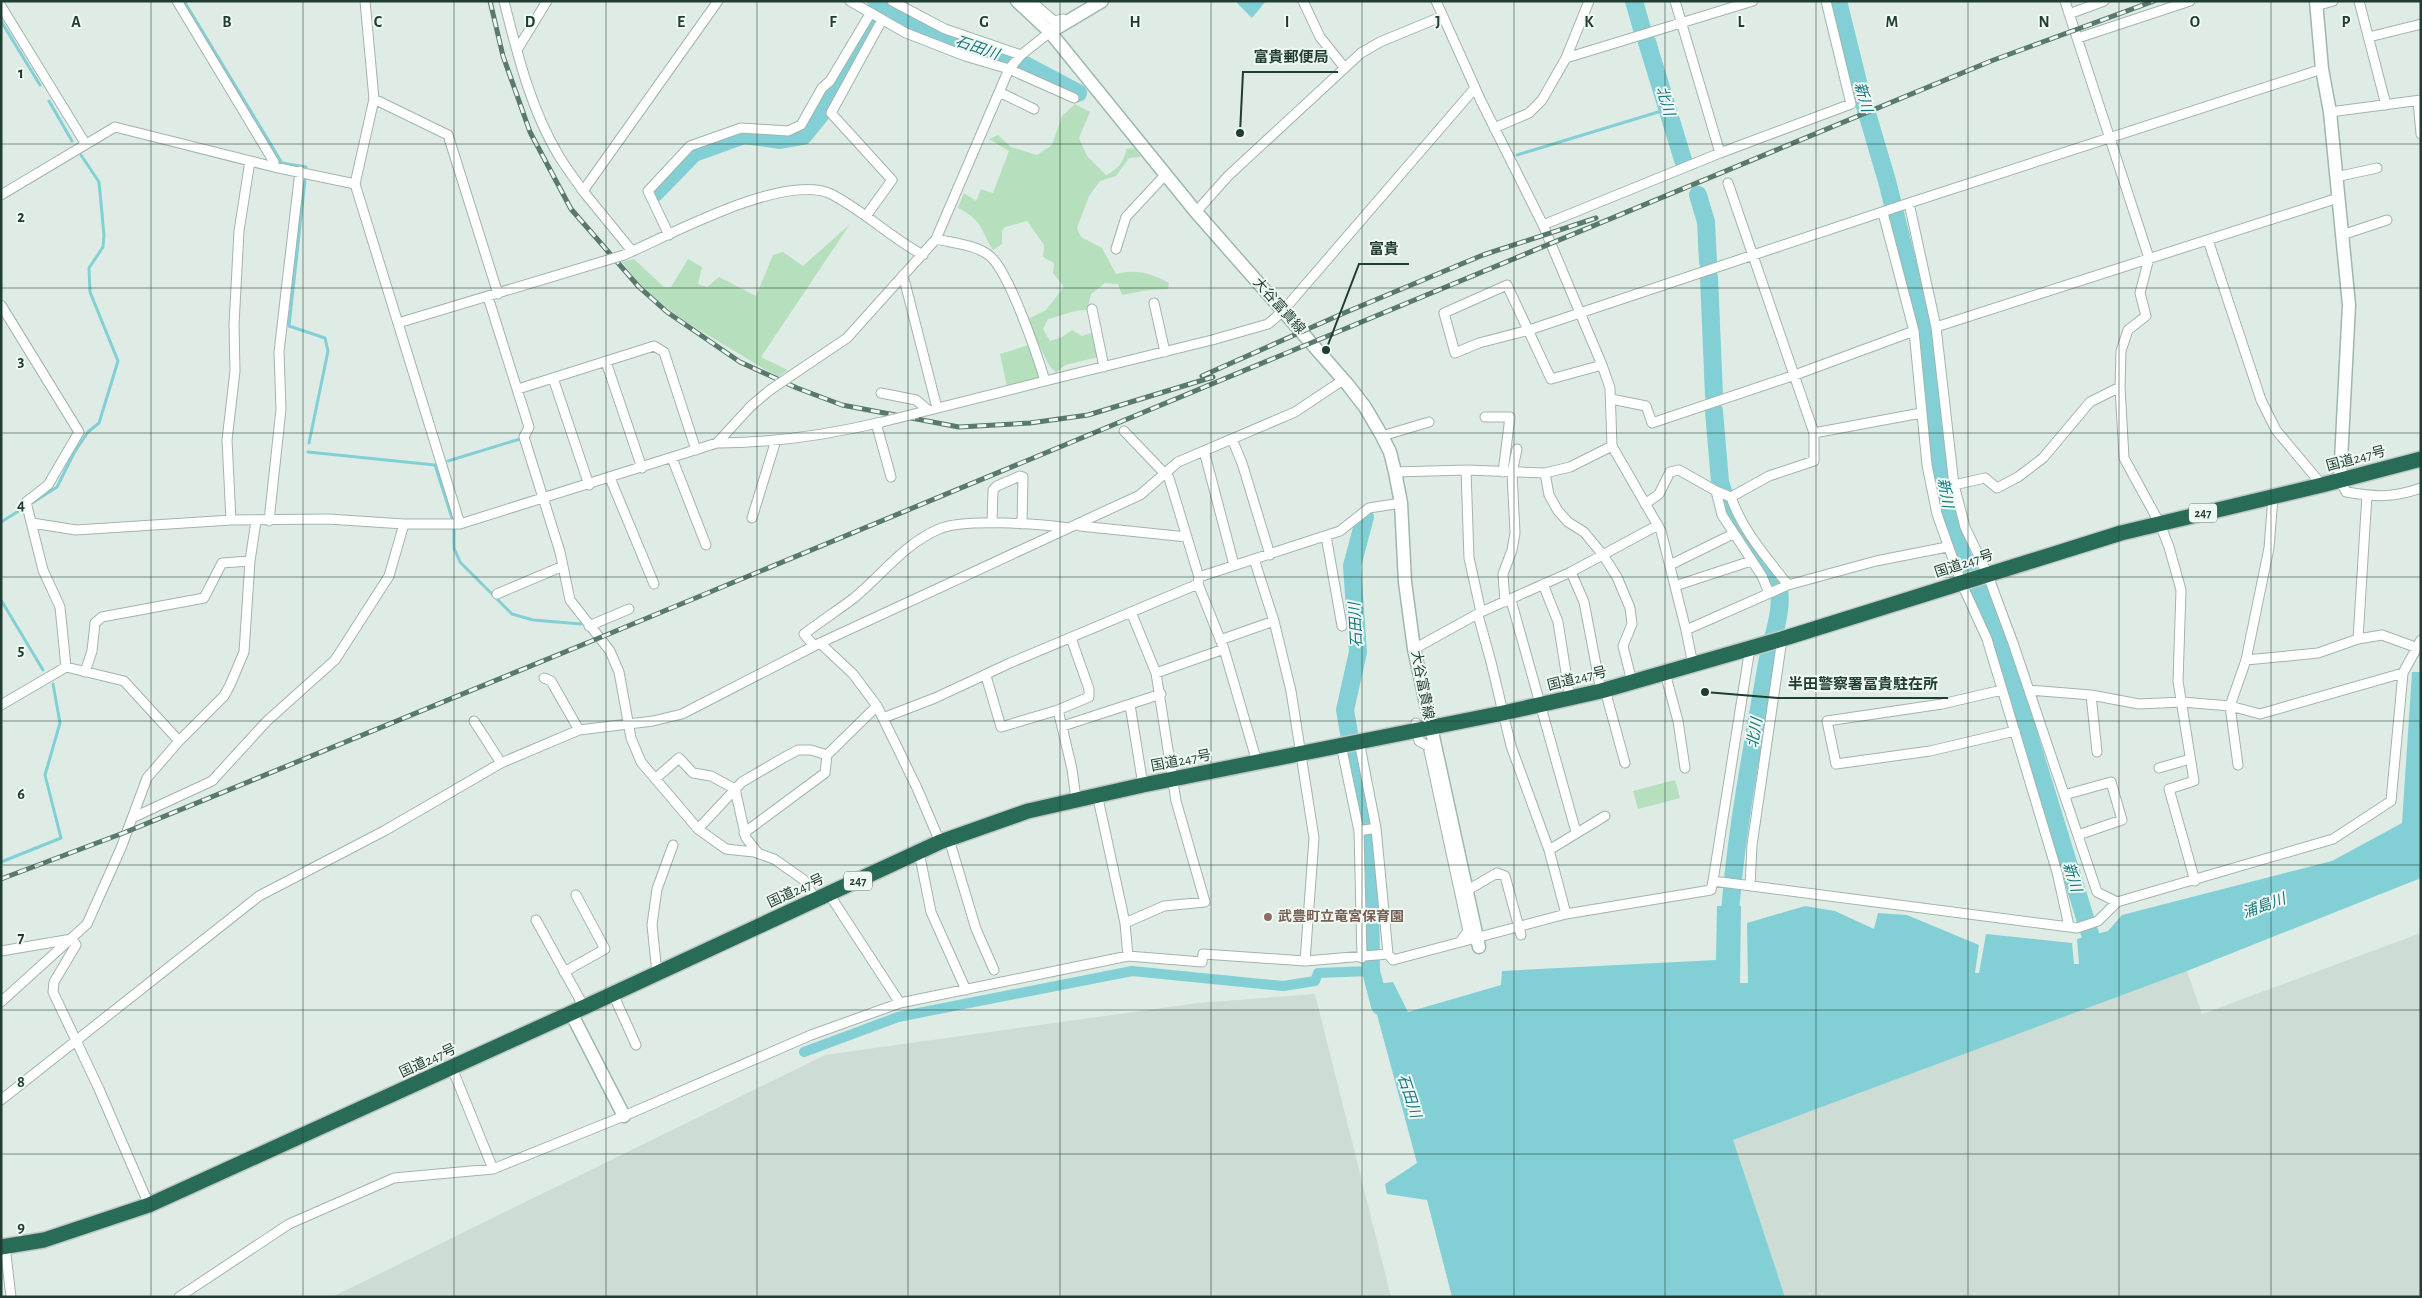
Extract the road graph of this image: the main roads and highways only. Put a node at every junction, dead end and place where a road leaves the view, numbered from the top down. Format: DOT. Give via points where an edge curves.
graph roads {
  1 [pos="2421,459"];
  2 [pos="3,1246"];
  1 -- 2 [label="highway, 国道247号 / 247" via="2121,532 1782,639 1603,690 1503,713 1421,726 1143,784 1028,811 942,839 613,994 149,1205 44,1240"];
}
